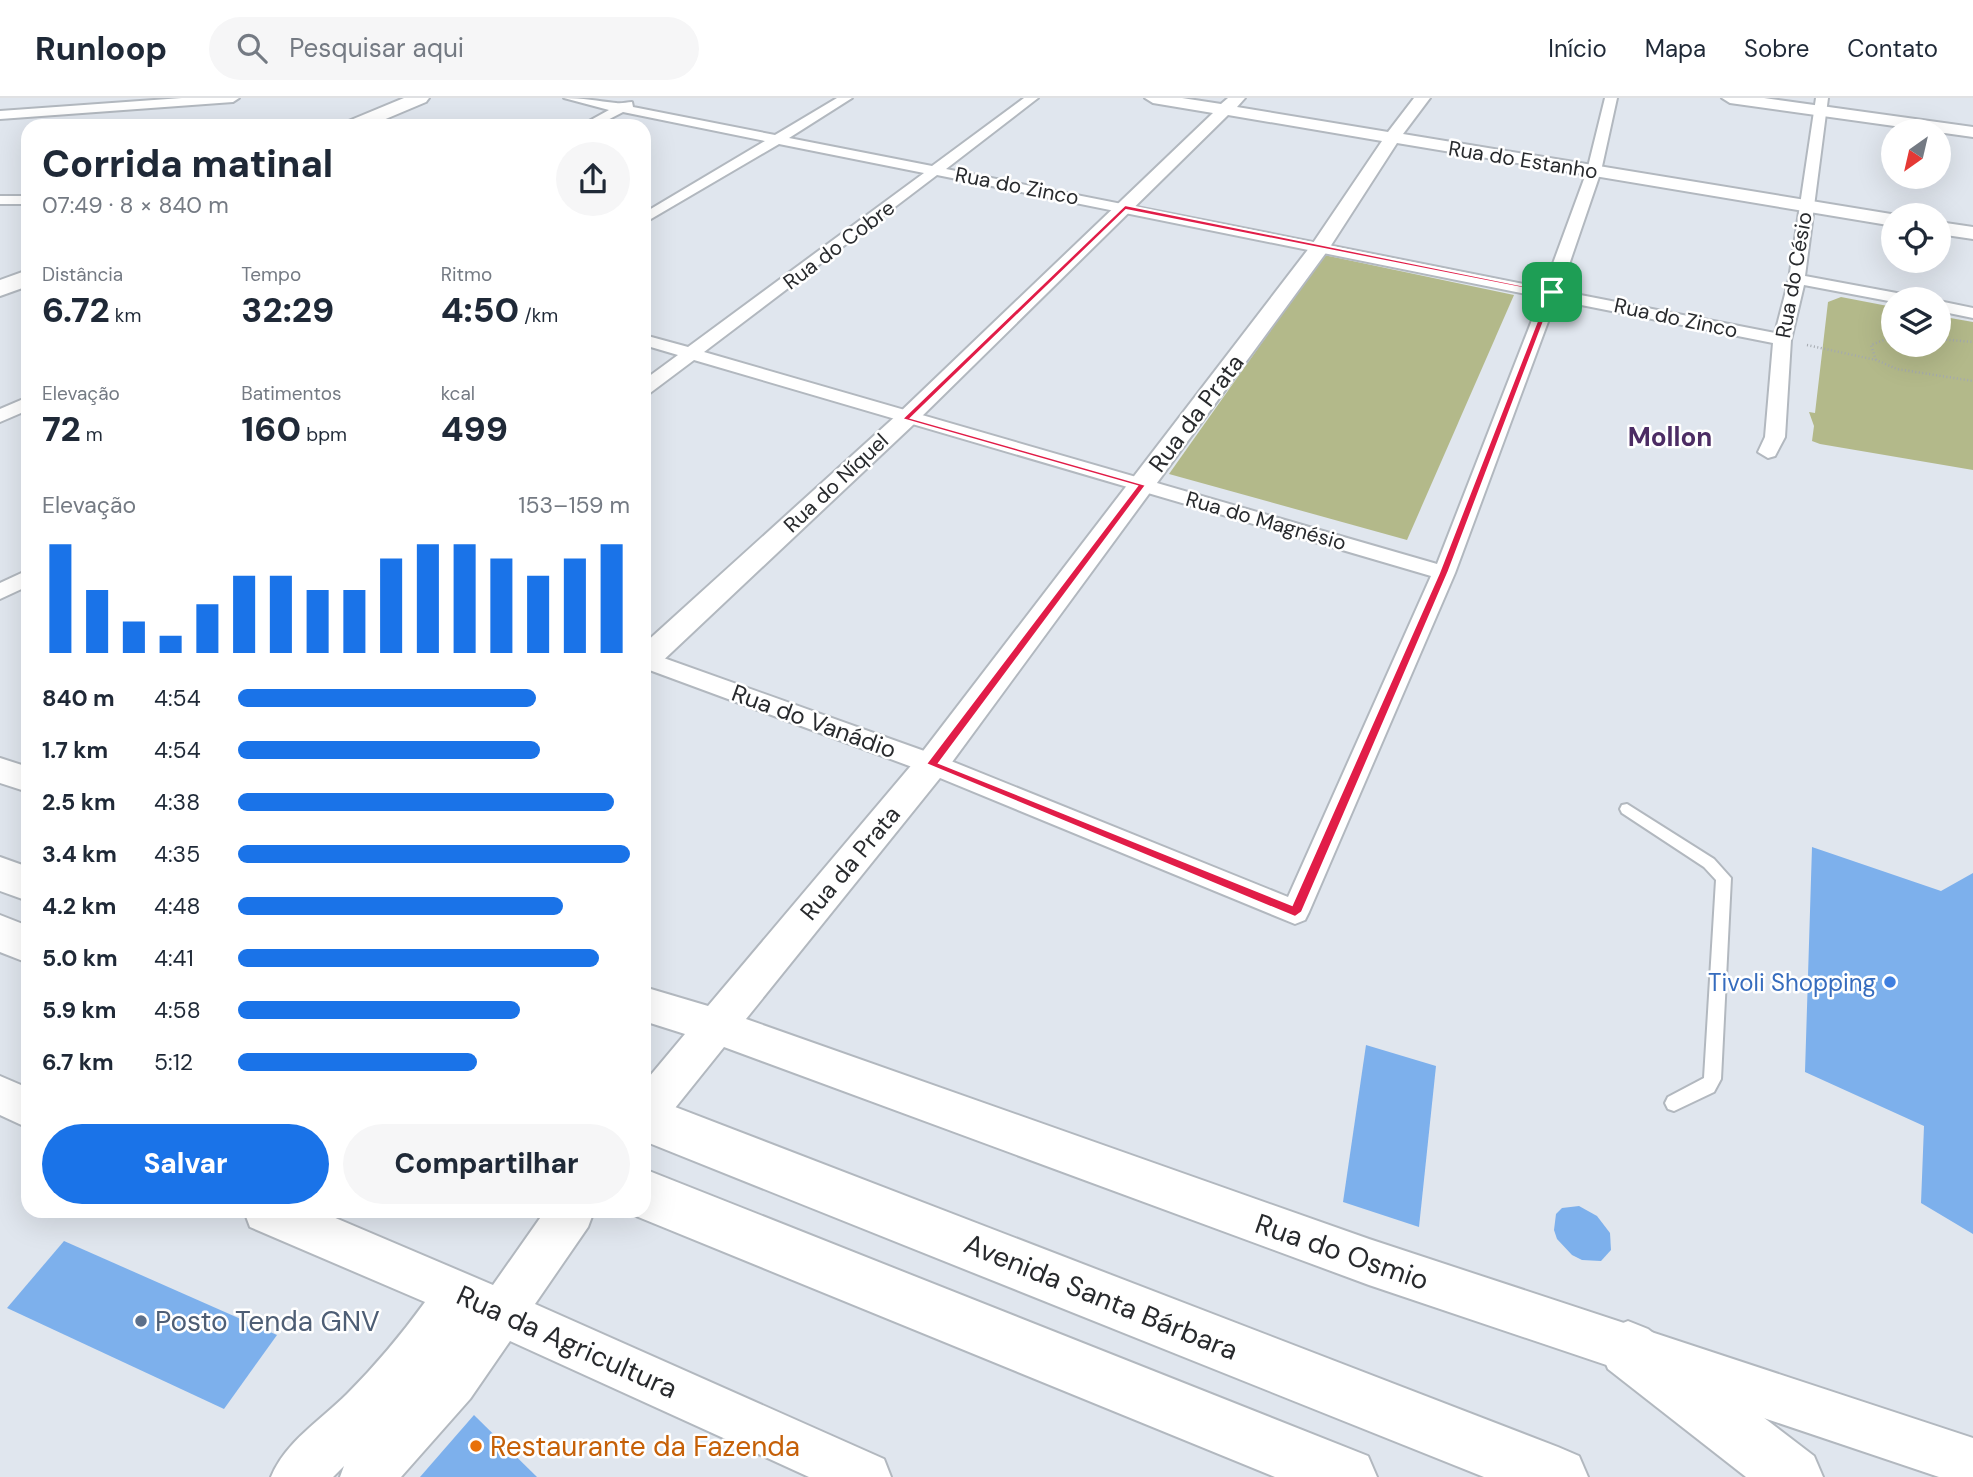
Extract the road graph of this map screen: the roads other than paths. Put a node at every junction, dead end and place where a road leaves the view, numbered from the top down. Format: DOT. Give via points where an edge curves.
graph roads {
  1 [pos="50,98"];
  2 [pos="233,98"];
  3 [pos="570,98"];
  4 [pos="642,98"];
  5 [pos="845,98"];
  6 [pos="1032,98"];
  7 [pos="1153,98"];
  8 [pos="1422,98"];
  9 [pos="1611,98"];
  10 [pos="1730,98"];
  11 [pos="429,100"];
  12 [pos="1231,104"];
  13 [pos="1822,105"];
  14 [pos="623,108"];
  15 [pos="2,116"];
  16 [pos="373,119"];
  17 [pos="395,119"];
  18 [pos="600,119"];
  19 [pos="1973,132"];
  20 [pos="1391,139"];
  21 [pos="776,140"];
  22 [pos="939,171"];
  23 [pos="1594,171"];
  24 [pos="0,200"];
  25 [pos="21,200"];
  26 [pos="1806,205"];
  27 [pos="1125,207"];
  28 [pos="651,215"];
  29 [pos="1881,218"];
  30 [pos="1951,230"];
  31 [pos="1973,233"];
  32 [pos="1321,246"];
  33 [pos="21,264"];
  34 [pos="0,272"];
  35 [pos="1797,279"];
  36 [pos="21,280"];
  37 [pos="0,289"];
  38 [pos="1552,292"];
  39 [pos="1881,295"];
  40 [pos="1951,308"];
  41 [pos="1973,313"];
  42 [pos="1782,340"];
  43 [pos="651,342"];
  44 [pos="692,355"];
  45 [pos="651,384"];
  46 [pos="0,395"];
  47 [pos="21,403"];
  48 [pos="21,407"];
  49 [pos="0,416"];
  50 [pos="906,419"];
  51 [pos="1768,452"];
  52 [pos="1142,485"];
  53 [pos="1444,573"];
  54 [pos="21,581"];
  55 [pos="0,592"];
  56 [pos="651,654"];
  57 [pos="651,662"];
  58 [pos="932,764"];
  59 [pos="0,770"];
  60 [pos="21,778"];
  61 [pos="1627,808"];
  62 [pos="0,874"];
  63 [pos="21,882"];
  64 [pos="0,933"];
  65 [pos="21,942"];
  66 [pos="651,1006"];
  67 [pos="715,1026"];
  68 [pos="0,1095"];
  69 [pos="1674,1103"];
  70 [pos="21,1105"];
  71 [pos="651,1107"];
  72 [pos="651,1119"];
  73 [pos="651,1198"];
  74 [pos="282,1218"];
  75 [pos="565,1218"];
  76 [pos="481,1304"];
  77 [pos="1628,1349"];
  78 [pos="1973,1463"];
  79 [pos="296,1477"];
  80 [pos="365,1477"];
  81 [pos="866,1477"];
  82 [pos="1347,1477"];
  83 [pos="1558,1477"];
  84 [pos="1793,1477"];
  1 -- 15 [label="street"];
  2 -- 15 [label="street"];
  3 -- 14 [label="street"];
  4 -- 14 [label="street"];
  5 -- 21 [label="street"];
  6 -- 22 [label="street, Rua do Cobre"];
  7 -- 12 [label="street, Rua do Estanho"];
  8 -- 20 [label="street, Rua da Prata"];
  9 -- 23 [label="street"];
  10 -- 13 [label="street"];
  11 -- 16 [label="main road"];
  11 -- 17 [label="main road"];
  12 -- 20 [label="street, Rua do Estanho"];
  12 -- 27 [label="street, Rua do Níquel"];
  13 -- 19 [label="street"];
  13 -- 26 [label="street, Rua do Césio"];
  14 -- 18 [label="street"];
  14 -- 21 [label="street, Rua do Zinco"];
  20 -- 23 [label="street, Rua do Estanho"];
  20 -- 32 [label="street, Rua da Prata"];
  21 -- 22 [label="street, Rua do Zinco"];
  21 -- 28 [label="street"];
  22 -- 27 [label="street, Rua do Zinco"];
  22 -- 44 [label="street, Rua do Cobre"];
  23 -- 26 [label="street, Rua do Estanho"];
  23 -- 38 [label="street"];
  24 -- 25 [label="street"];
  26 -- 29 [label="street, Rua do Estanho"];
  26 -- 35 [label="street, Rua do Césio"];
  27 -- 32 [label="street, Rua do Zinco"];
  27 -- 50 [label="street, Rua do Níquel"];
  30 -- 31 [label="street"];
  32 -- 38 [label="street, Rua do Zinco"];
  32 -- 52 [label="street, Rua da Prata"];
  33 -- 34 [label="main road"];
  35 -- 39 [label="street"];
  35 -- 42 [label="street, Rua do Césio"];
  36 -- 37 [label="main road"];
  38 -- 42 [label="street, Rua do Zinco"];
  38 -- 53 [label="street"];
  40 -- 41 [label="street"];
  42 -- 51 [label="street, Rua do Césio" via="1774,437"];
  43 -- 44 [label="street, Rua do Magnésio"];
  44 -- 45 [label="street, Rua do Cobre"];
  44 -- 50 [label="street, Rua do Magnésio"];
  46 -- 47 [label="street"];
  48 -- 49 [label="street"];
  50 -- 52 [label="street, Rua do Magnésio"];
  50 -- 56 [label="street, Rua do Níquel"];
  52 -- 53 [label="street, Rua do Magnésio"];
  52 -- 58 [label="street, Rua da Prata"];
  53 -- 58 [label="street, Rua do Vanádio" via="1295,912"];
  54 -- 55 [label="street"];
  57 -- 58 [label="street, Rua do Vanádio"];
  58 -- 67 [label="street, Rua da Prata"];
  59 -- 60 [label="street"];
  61 -- 69 [label="lane" via="1724,878 1712,1079 1708,1086"];
  62 -- 63 [label="main road"];
  64 -- 65 [label="main road"];
  66 -- 67 [label="street, Rua do Osmio"];
  67 -- 71 [label="street, Rua da Prata"];
  67 -- 77 [label="street, Rua do Osmio" via="1369,1262"];
  68 -- 70 [label="street"];
  72 -- 83 [label="main road, Avenida Santa Bárbara"];
  73 -- 82 [label="main road"];
  74 -- 76 [label="street, Rua da Agricultura"];
  75 -- 76 [label="street"];
  76 -- 79 [label="street" via="411,1361"];
  76 -- 80 [label="street" via="453,1382"];
  76 -- 81 [label="street, Rua da Agricultura"];
  77 -- 78 [label="street, Rua do Osmio"];
  77 -- 84 [label="main road"];
}
